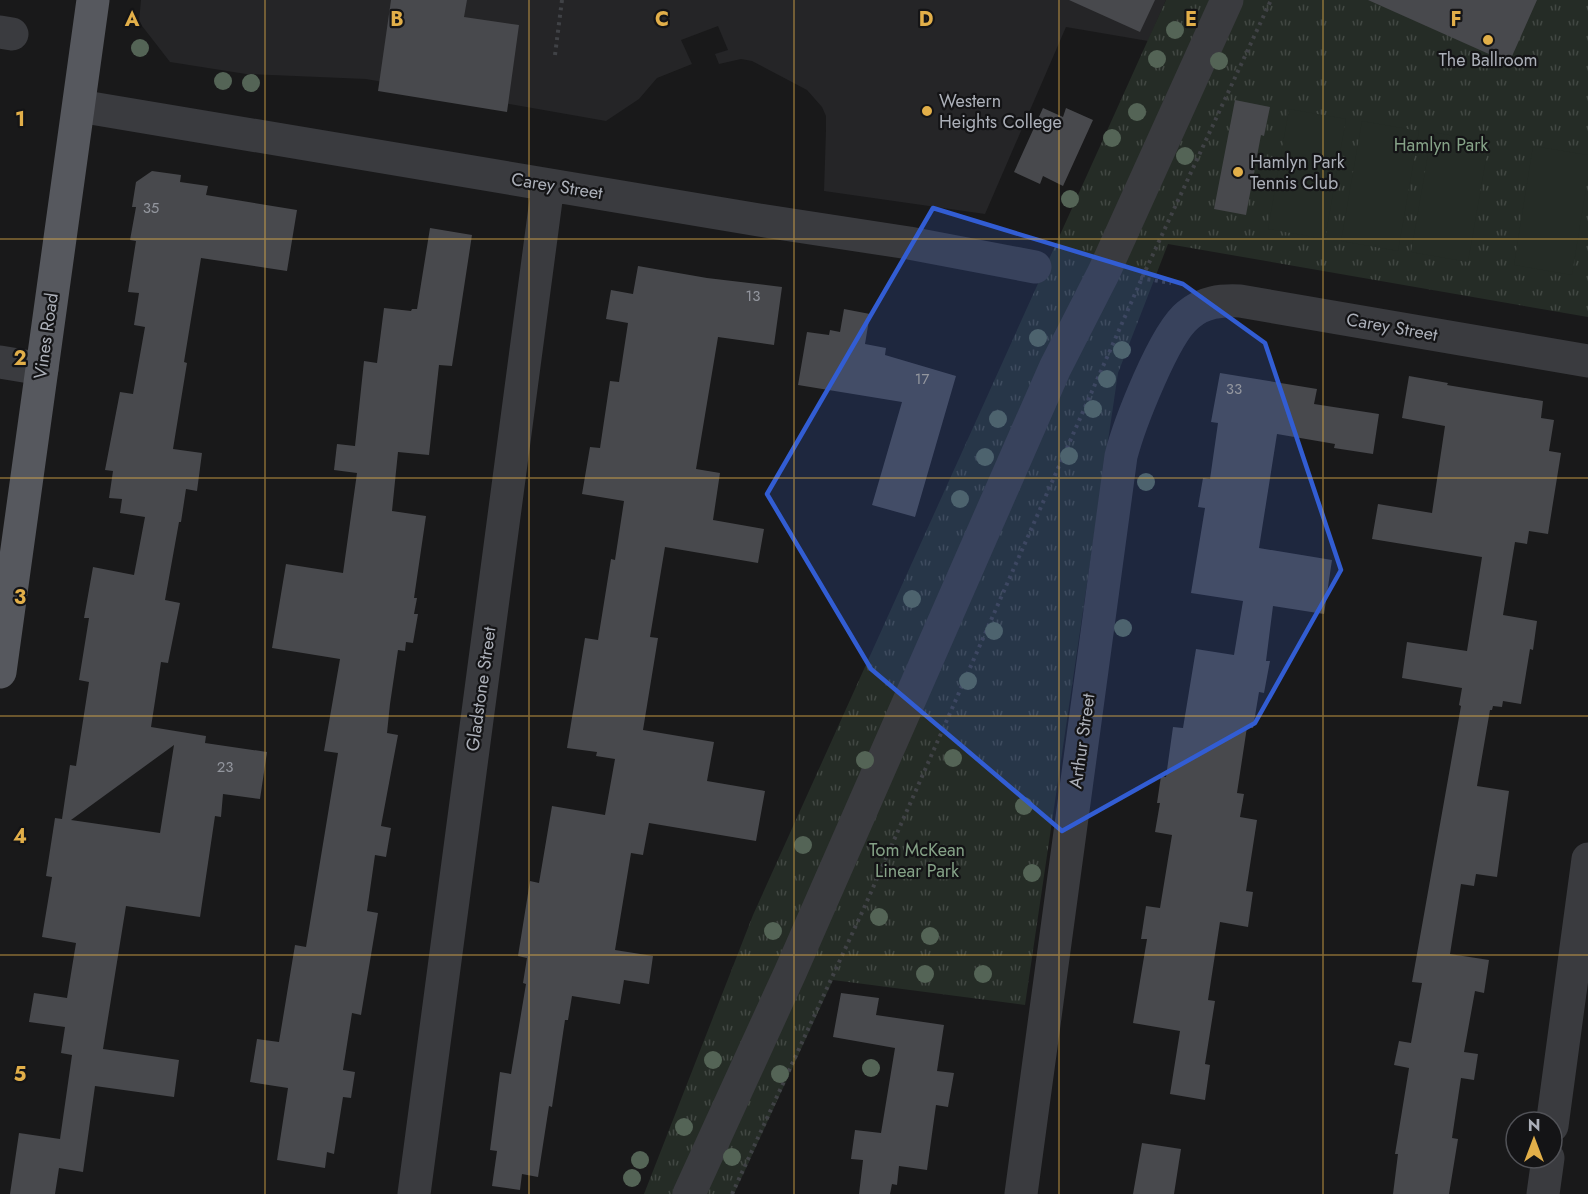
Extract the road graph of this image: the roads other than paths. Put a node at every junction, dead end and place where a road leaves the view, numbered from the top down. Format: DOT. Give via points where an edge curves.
graph roads {
  1 [pos="93,0"];
  2 [pos="1227,0"];
  3 [pos="79,106"];
  4 [pos="548,185"];
  5 [pos="1035,267"];
  6 [pos="1197,308"];
  7 [pos="1588,361"];
  8 [pos="0,362"];
  9 [pos="42,369"];
  10 [pos="0,672"];
  11 [pos="1588,859"];
  12 [pos="1554,1110"];
  13 [pos="1546,1170"];
  14 [pos="414,1194"];
  15 [pos="689,1194"];
  16 [pos="1021,1194"];
  17 [pos="1543,1194"];
  1 -- 3 [label="main road, Vines Road"];
  2 -- 15 [label="street" via="1104,272 1055,368"];
  3 -- 4 [label="street, Carey Street"];
  3 -- 9 [label="main road, Vines Road"];
  4 -- 5 [label="street, Carey Street"];
  4 -- 14 [label="street, Gladstone Street"];
  6 -- 7 [label="street, Carey Street" via="1215,302 1240,301"];
  6 -- 16 [label="street, Arthur Street" via="1170,337 1133,418 1121,456"];
  8 -- 9 [label="street"];
  9 -- 10 [label="main road, Vines Road"];
  11 -- 12 [label="street"];
  13 -- 17 [label="street"];
}
